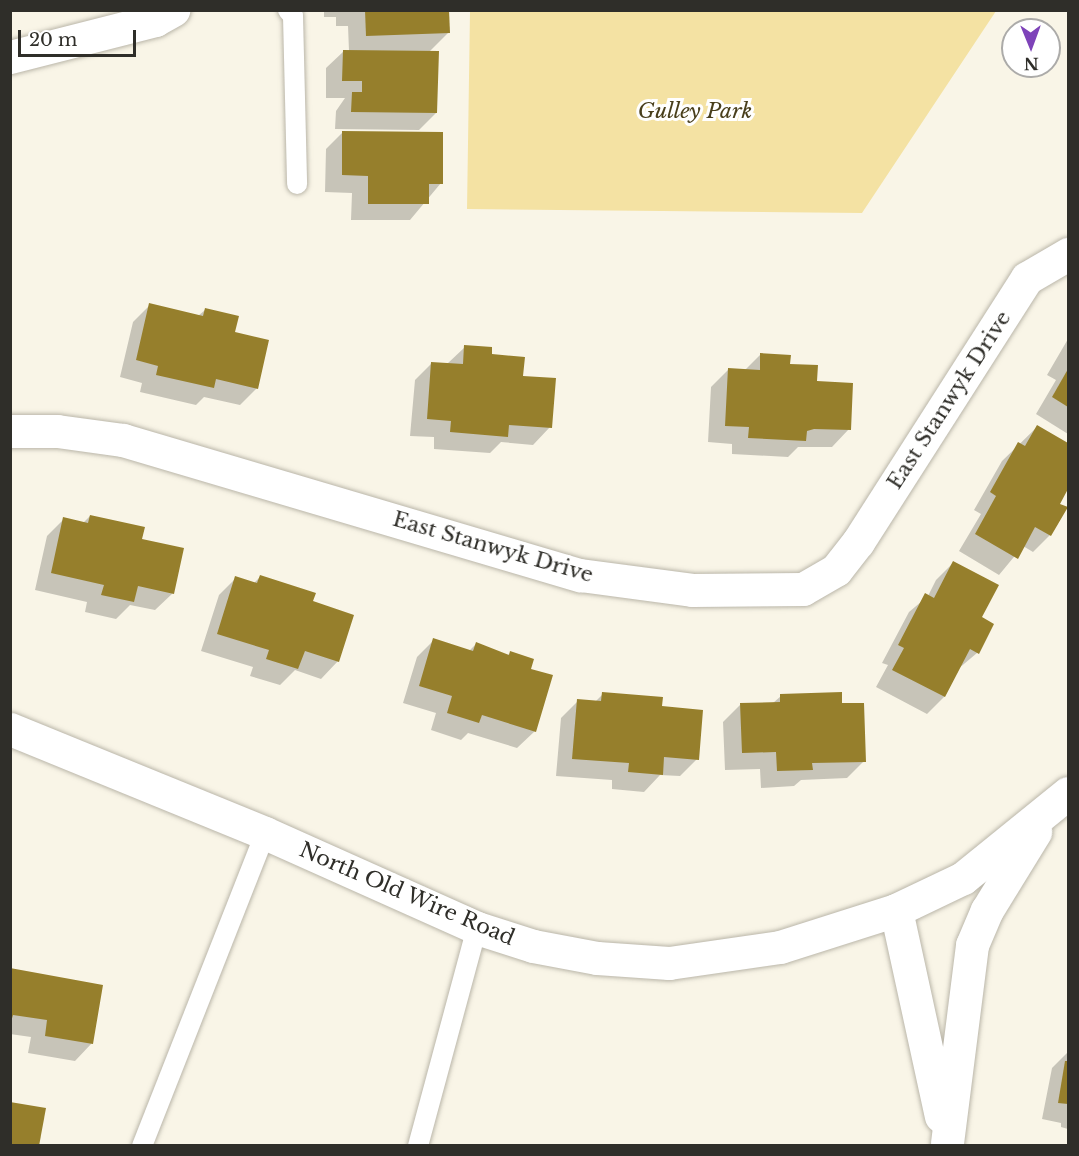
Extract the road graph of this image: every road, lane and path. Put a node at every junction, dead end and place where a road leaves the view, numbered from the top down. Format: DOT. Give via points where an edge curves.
graph roads {
  1 [pos="173,10"];
  2 [pos="288,10"];
  3 [pos="10,57"];
  4 [pos="297,184"];
  5 [pos="1068,254"];
  6 [pos="10,430"];
  7 [pos="10,729"];
  8 [pos="1060,800"];
  9 [pos="265,833"];
  10 [pos="896,910"];
  11 [pos="477,928"];
  12 [pos="947,1144"];
  13 [pos="142,1146"];
  14 [pos="418,1146"];
  1 -- 3 [label="street" via="155,20"];
  2 -- 4 [label="lane" via="293,16"];
  5 -- 6 [label="street, East Stanwyk Drive" via="1027,278 858,542 836,570 803,589 692,590 580,575 123,440 57,431"];
  7 -- 9 [label="street, North Old Wire Road"];
  8 -- 10 [label="street, North Old Wire Road" via="963,878"];
  8 -- 12 [label="street" via="987,910 972,945"];
  9 -- 11 [label="street, North Old Wire Road"];
  9 -- 13 [label="lane"];
  10 -- 11 [label="street, North Old Wire Road" via="780,947 669,963 576,954 533,946"];
  10 -- 12 [label="street"];
  11 -- 14 [label="lane"];
}
